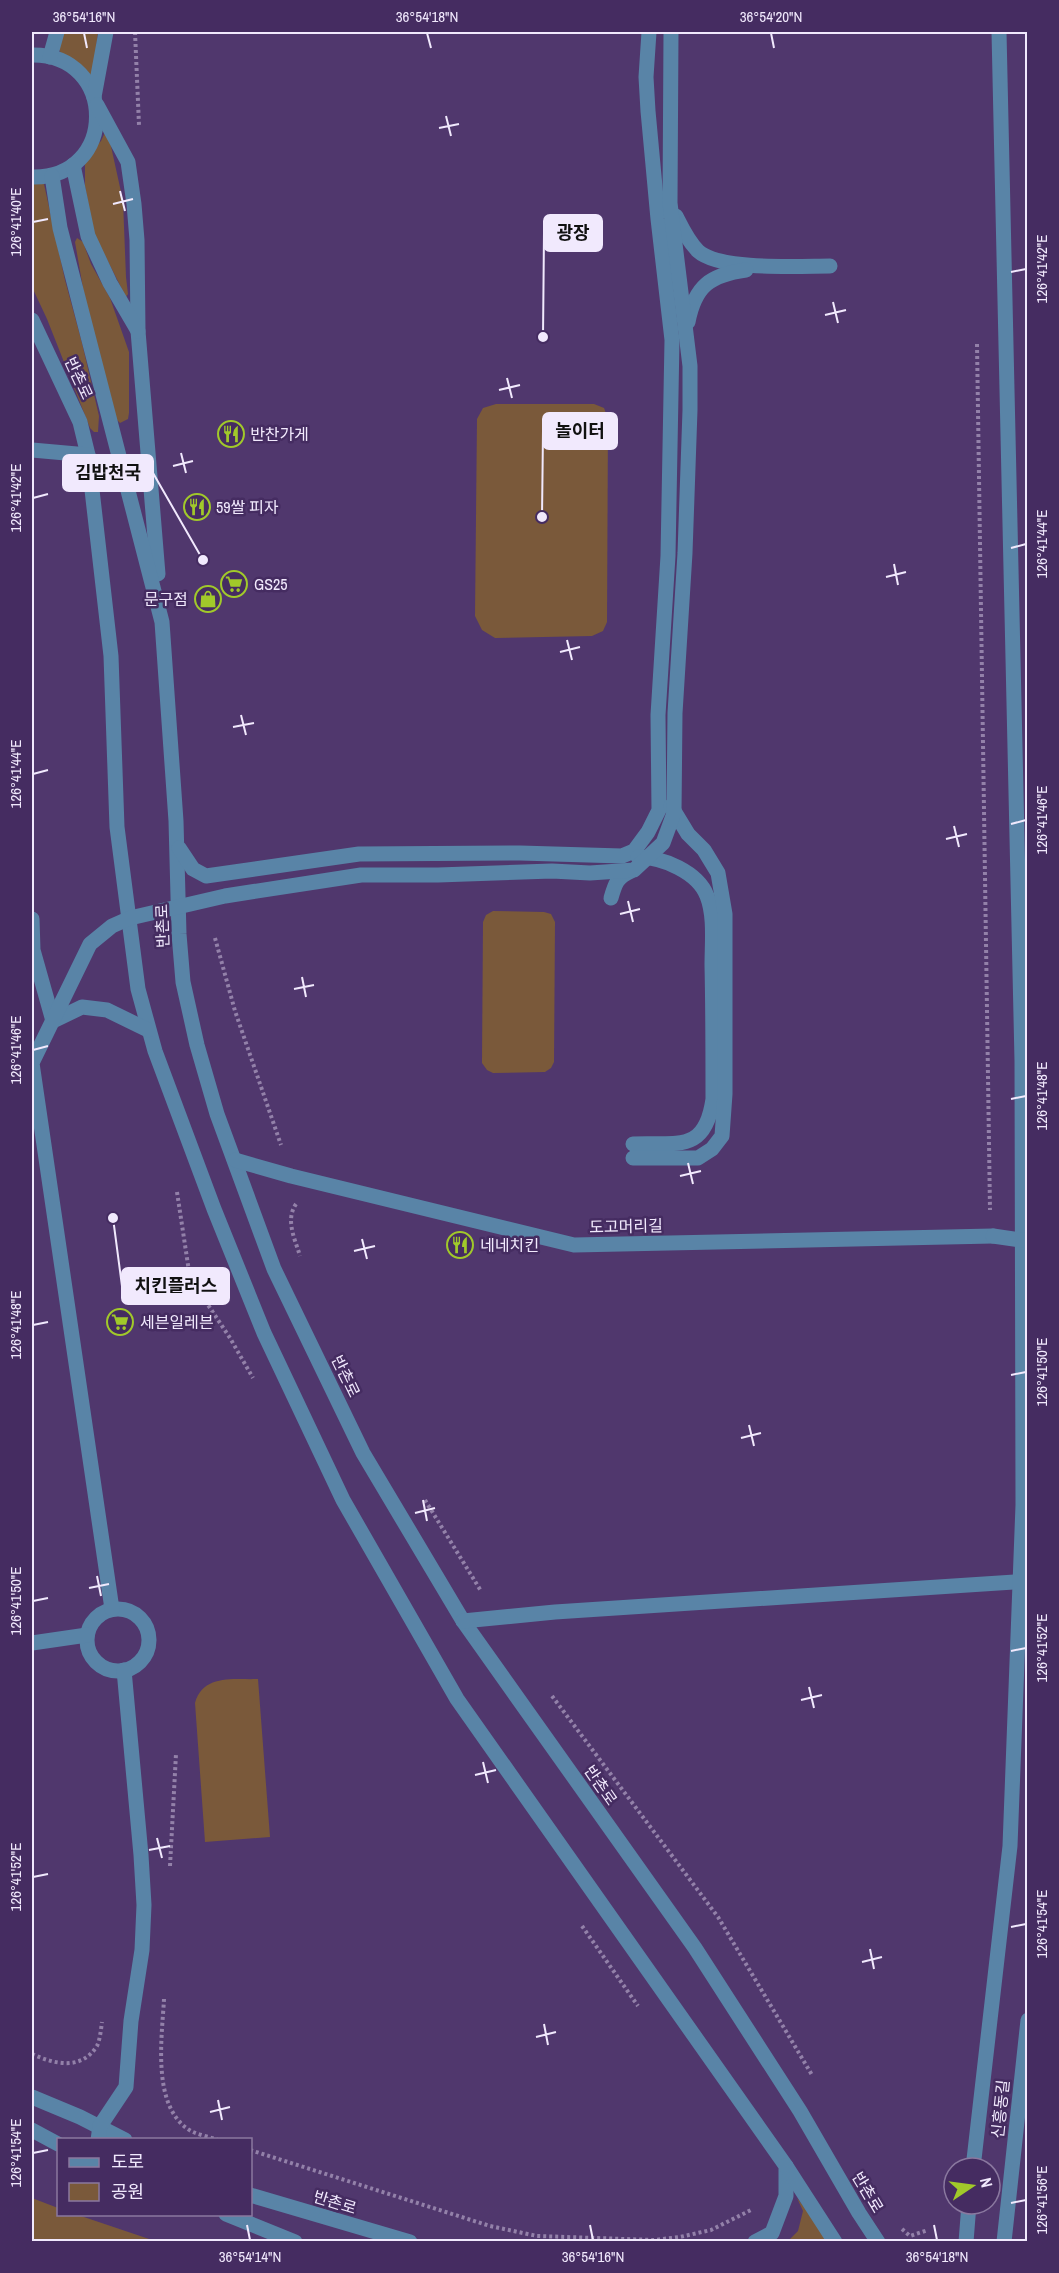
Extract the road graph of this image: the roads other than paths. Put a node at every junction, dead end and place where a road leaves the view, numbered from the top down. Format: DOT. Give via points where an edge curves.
graph roads {
  1 [pos="57,32"];
  2 [pos="106,32"];
  3 [pos="650,32"];
  4 [pos="670,32"];
  5 [pos="999,32"];
  6 [pos="32,55"];
  7 [pos="50,57"];
  8 [pos="95,101"];
  9 [pos="73,165"];
  10 [pos="52,176"];
  11 [pos="32,177"];
  12 [pos="670,203"];
  13 [pos="830,266"];
  14 [pos="767,267"];
  15 [pos="32,320"];
  16 [pos="138,331"];
  17 [pos="686,333"];
  18 [pos="32,450"];
  19 [pos="88,455"];
  20 [pos="162,622"];
  21 [pos="659,775"];
  22 [pos="674,813"];
  23 [pos="176,821"];
  24 [pos="622,856"];
  25 [pos="647,857"];
  26 [pos="634,870"];
  27 [pos="611,898"];
  28 [pos="179,906"];
  29 [pos="130,918"];
  30 [pos="32,920"];
  31 [pos="53,1021"];
  32 [pos="148,1030"];
  33 [pos="235,1160"];
  34 [pos="1028,1241"];
  35 [pos="1024,1582"];
  36 [pos="112,1609"];
  37 [pos="463,1621"];
  38 [pos="87,1635"];
  39 [pos="32,1643"];
  40 [pos="124,1670"];
  41 [pos="1028,2020"];
  42 [pos="32,2097"];
  43 [pos="32,2130"];
  44 [pos="99,2133"];
  45 [pos="121,2138"];
  46 [pos="57,2143"];
  47 [pos="974,2156"];
  48 [pos="786,2166"];
  49 [pos="252,2196"];
  50 [pos="231,2216"];
  51 [pos="968,2216"];
  52 [pos="1004,2240"];
  53 [pos="295,2241"];
  54 [pos="410,2241"];
  55 [pos="755,2241"];
  56 [pos="835,2241"];
  57 [pos="878,2241"];
  58 [pos="966,2241"];
  1 -- 7 [label="street"];
  2 -- 8 [label="street"];
  3 -- 21 [label="street" via="648,111 671,316 673,368 668,556 658,715"];
  4 -- 12 [label="street"];
  5 -- 35 [label="street" via="1022,1061"];
  6 -- 7 [label="street"];
  7 -- 8 [label="street" via="74,68 86,80"];
  8 -- 9 [label="street" via="97,125 91,143"];
  8 -- 16 [label="street" via="128,162 137,240"];
  9 -- 10 [label="street"];
  9 -- 16 [label="street" via="88,236"];
  10 -- 11 [label="street"];
  10 -- 20 [label="street, 반촌로" via="60,228"];
  12 -- 14 [label="street" via="699,253 729,263"];
  12 -- 17 [label="street"];
  13 -- 14 [label="street"];
  14 -- 17 [label="street" via="729,272 698,291"];
  15 -- 19 [label="street, 반촌로" via="80,422"];
  16 -- 20 [label="street"];
  17 -- 22 [label="street" via="690,410"];
  18 -- 19 [label="street"];
  19 -- 29 [label="street, 반촌로" via="111,656 117,827"];
  20 -- 23 [label="street, 반촌로"];
  21 -- 22 [label="street"];
  21 -- 24 [label="street" via="659,810 634,851"];
  22 -- 25 [label="street" via="663,843"];
  22 -- 25 [label="street" via="718,873 725,914 722,1136 698,1158 633,1151 694,1140 705,1130 713,1100 712,929 708,896 682,868"];
  23 -- 24 [label="street" via="179,848 186,862 207,876 359,855"];
  23 -- 28 [label="street, 반촌로"];
  24 -- 25 [label="street"];
  25 -- 26 [label="street"];
  26 -- 27 [label="street" via="616,881"];
  26 -- 28 [label="street" via="361,875"];
  28 -- 29 [label="street"];
  28 -- 33 [label="street, 반촌로" via="183,981 197,1045"];
  29 -- 31 [label="street" via="112,926 90,944"];
  29 -- 32 [label="street, 반촌로" via="138,989"];
  30 -- 31 [label="street" via="33,950"];
  31 -- 32 [label="street" via="82,1007 107,1010"];
  31 -- 36 [label="street" via="32,1063"];
  32 -- 48 [label="street, 반촌로" via="264,1333 343,1500 457,1700"];
  33 -- 34 [label="street, 도고머리길, bridge" via="574,1245 993,1236"];
  33 -- 37 [label="street, 반촌로" via="274,1269 363,1453"];
  35 -- 37 [label="street"];
  35 -- 47 [label="street" via="1010,1846"];
  36 -- 38 [label="street" via="95,1618"];
  36 -- 40 [label="street" via="131,1611 149,1632 142,1660"];
  37 -- 57 [label="street, 반촌로" via="695,1948"];
  38 -- 39 [label="street"];
  38 -- 40 [label="street" via="87,1646 96,1663 114,1671"];
  40 -- 44 [label="street" via="141,1855 142,1950 126,2087"];
  41 -- 52 [label="street, 신흥동길"];
  42 -- 44 [label="street"];
  43 -- 46 [label="street"];
  44 -- 45 [label="street"];
  48 -- 55 [label="street" via="786,2196 772,2234"];
  48 -- 56 [label="street, 반촌로"];
  49 -- 54 [label="street, 반촌로"];
  50 -- 53 [label="street"];
  51 -- 58 [label="street"];
}
